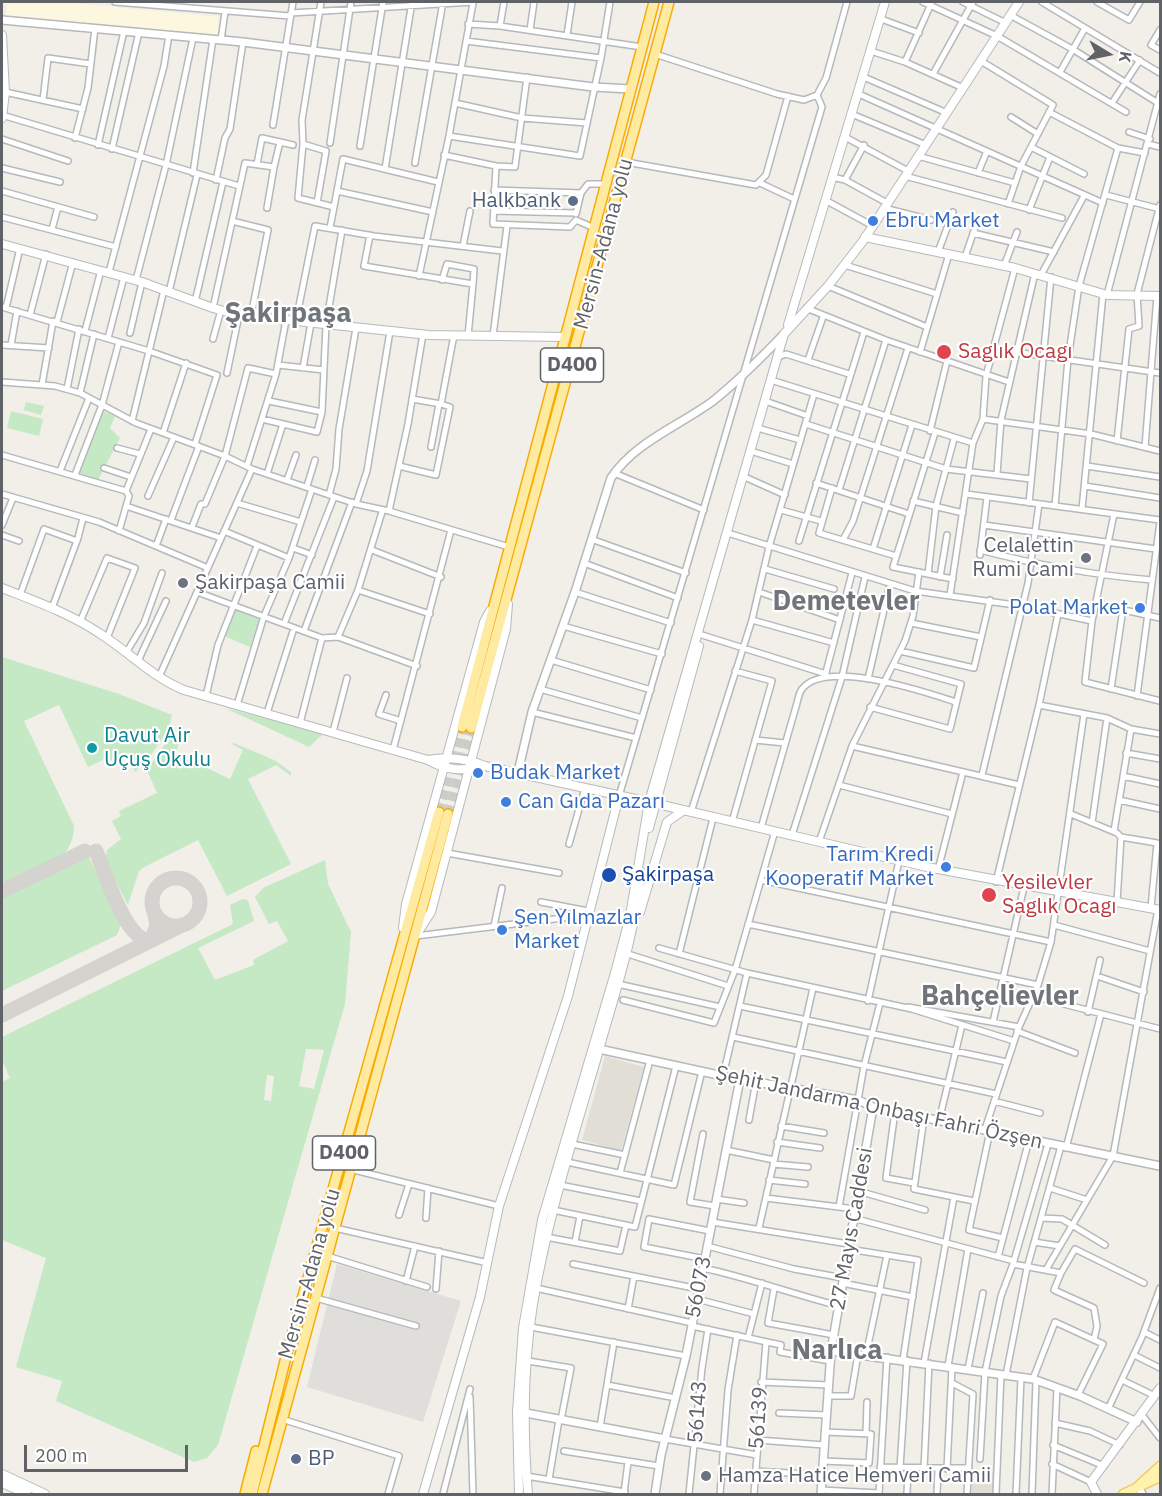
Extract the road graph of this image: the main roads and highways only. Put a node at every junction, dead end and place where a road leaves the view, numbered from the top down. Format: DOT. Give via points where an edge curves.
graph roads {
  1 [pos="654,2"];
  2 [pos="669,2"];
  3 [pos="887,2"];
  4 [pos="1019,2"];
  5 [pos="2,35"];
  6 [pos="2,117"];
  7 [pos="845,137"];
  8 [pos="865,237"];
  9 [pos="2,244"];
  10 [pos="1159,296"];
  11 [pos="786,331"];
  12 [pos="564,337"];
  13 [pos="779,356"];
  14 [pos="2,588"];
  15 [pos="508,596"];
  16 [pos="497,599"];
  17 [pos="446,756"];
  18 [pos="428,759"];
  19 [pos="471,760"];
  20 [pos="485,766"];
  21 [pos="443,768"];
  22 [pos="469,770"];
  23 [pos="619,796"];
  24 [pos="652,802"];
  25 [pos="688,811"];
  26 [pos="1156,909"];
  27 [pos="416,936"];
  28 [pos="631,942"];
  29 [pos="400,954"];
  30 [pos="314,1303"];
  31 [pos="288,1349"];
  32 [pos="1159,1391"];
  33 [pos="1161,1466"];
  34 [pos="2,1474"];
  35 [pos="1161,1477"];
  36 [pos="2,1483"];
  37 [pos="19,1490"];
  38 [pos="1140,1490"];
  39 [pos="27,1494"];
  40 [pos="45,1494"];
  41 [pos="245,1494"];
  42 [pos="252,1494"];
  43 [pos="262,1494"];
  44 [pos="268,1494"];
  45 [pos="423,1494"];
  46 [pos="519,1494"];
  47 [pos="528,1494"];
  48 [pos="1097,1494"];
  49 [pos="1124,1494"];
  1 -- 12 [label="highway, Mersin-Adana yolu / D400"];
  2 -- 15 [label="highway, Mersin-Adana yolu / D400"];
  3 -- 7 [label="main road"];
  3 -- 7 [label="main road"];
  4 -- 8 [label="main road"];
  5 -- 6 [label="main road"];
  7 -- 11 [label="main road"];
  8 -- 10 [label="main road" via="1015,268 1105,294"];
  8 -- 11 [label="main road" via="845,266"];
  9 -- 12 [label="main road" via="139,281 239,315 423,334"];
  11 -- 13 [label="main road"];
  12 -- 16 [label="highway, Mersin-Adana yolu / D400"];
  13 -- 24 [label="main road"];
  13 -- 24 [label="main road"];
  14 -- 18 [label="main road" via="80,622 178,687"];
  15 -- 16 [label="highway, Mersin-Adana yolu / D400" via="466,728"];
  15 -- 19 [label="main road" via="506,629"];
  16 -- 17 [label="main road" via="484,622"];
  17 -- 18 [label="main road"];
  17 -- 19 [label="main road"];
  17 -- 21 [label="main road"];
  18 -- 21 [label="main road"];
  19 -- 20 [label="main road"];
  19 -- 22 [label="main road"];
  20 -- 22 [label="main road"];
  20 -- 23 [label="main road"];
  21 -- 22 [label="main road"];
  21 -- 29 [label="main road" via="406,904"];
  22 -- 27 [label="main road" via="431,912"];
  23 -- 24 [label="main road"];
  23 -- 45 [label="main road" via="568,996 500,1206 488,1263"];
  24 -- 25 [label="main road"];
  24 -- 28 [label="main road"];
  24 -- 46 [label="main road" via="630,916 542,1220 528,1291 517,1412"];
  25 -- 26 [label="main road" via="938,870"];
  25 -- 28 [label="main road" via="667,822"];
  27 -- 29 [label="highway, Mersin-Adana yolu / D400" via="444,813"];
  27 -- 30 [label="highway, Mersin-Adana yolu / D400"];
  28 -- 47 [label="main road" via="553,1210 536,1288 528,1361"];
  29 -- 31 [label="highway, Mersin-Adana yolu / D400"];
  30 -- 43 [label="highway, Mersin-Adana yolu / D400"];
  30 -- 44 [label="highway" via="307,1347"];
  31 -- 41 [label="highway" via="279,1365"];
  31 -- 42 [label="highway, Mersin-Adana yolu / D400"];
  32 -- 48 [label="main road" via="1091,1482"];
  33 -- 38 [label="main road"];
  34 -- 37 [label="main road"];
  35 -- 38 [label="main road"];
  36 -- 37 [label="main road"];
  37 -- 39 [label="main road"];
  37 -- 40 [label="main road"];
  38 -- 49 [label="main road"];
}
